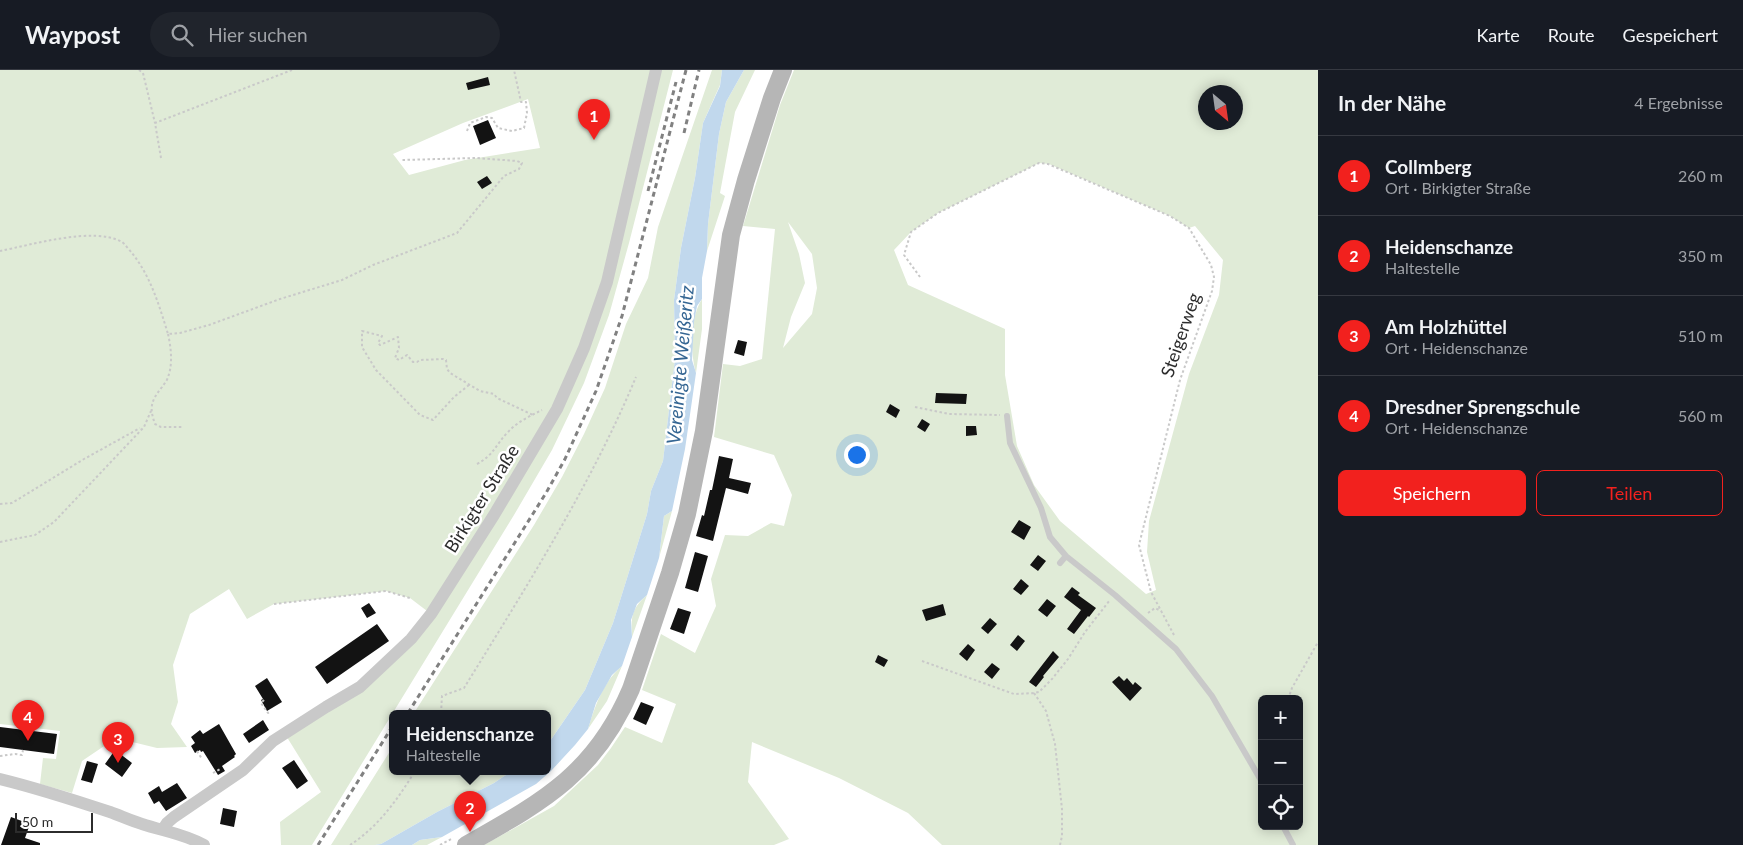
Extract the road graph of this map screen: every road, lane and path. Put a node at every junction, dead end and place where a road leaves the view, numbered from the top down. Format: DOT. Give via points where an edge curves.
graph roads {
  1 [pos="139,70"];
  2 [pos="292,70"];
  3 [pos="514,70"];
  4 [pos="656,70"];
  5 [pos="783,70"];
  6 [pos="156,122"];
  7 [pos="467,131"];
  8 [pos="161,158"];
  9 [pos="402,160"];
  10 [pos="0,251"];
  11 [pos="920,277"];
  12 [pos="168,334"];
  13 [pos="636,378"];
  14 [pos="469,385"];
  15 [pos="916,407"];
  16 [pos="557,409"];
  17 [pos="150,411"];
  18 [pos="533,415"];
  19 [pos="1007,416"];
  20 [pos="144,426"];
  21 [pos="182,427"];
  22 [pos="477,464"];
  23 [pos="0,504"];
  24 [pos="0,542"];
  25 [pos="1066,556"];
  26 [pos="1060,563"];
  27 [pos="1115,595"];
  28 [pos="410,598"];
  29 [pos="274,604"];
  30 [pos="1161,611"];
  31 [pos="1147,624"];
  32 [pos="1318,642"];
  33 [pos="1176,649"];
  34 [pos="922,661"];
  35 [pos="1034,693"];
  36 [pos="1289,695"];
  37 [pos="264,700"];
  38 [pos="441,710"];
  39 [pos="271,711"];
  40 [pos="23,750"];
  41 [pos="197,751"];
  42 [pos="0,756"];
  43 [pos="202,758"];
  44 [pos="219,768"];
  45 [pos="213,773"];
  46 [pos="411,775"];
  47 [pos="1258,775"];
  48 [pos="0,779"];
  49 [pos="163,829"];
  50 [pos="1285,830"];
  51 [pos="461,841"];
  52 [pos="204,845"];
  53 [pos="350,845"];
  54 [pos="440,845"];
  55 [pos="1060,845"];
  56 [pos="1293,845"];
  1 -- 6 [label="path" via="143,73"];
  2 -- 6 [label="path"];
  3 -- 7 [label="path" via="521,102 526,102 524,128 512,131 498,128 492,118 486,117 470,123"];
  4 -- 16 [label="street, Birkigter Straße" via="607,282 584,348"];
  5 -- 51 [label="main road" via="732,234 704,431 689,505 670,573 624,707 602,743 556,791 532,807"];
  6 -- 8 [label="path"];
  9 -- 12 [label="path" via="476,158 522,163 519,169 504,176 457,233 342,280 209,325"];
  10 -- 12 [label="path" via="97,235 122,242 147,276"];
  11 -- 30 [label="path, Steigerweg" via="904,255 911,232 938,213 1039,163 1170,216 1189,228 1211,265 1214,277 1180,380 1139,545 1151,592"];
  12 -- 17 [label="path" via="171,361 168,378"];
  13 -- 38 [label="path" via="621,414 565,520 464,688 442,696"];
  14 -- 14 [label="path" via="433,420 420,415 376,370 362,347 362,331 382,336 380,345 398,337 399,348 395,358 398,360 407,356 413,362 446,360 450,373"];
  14 -- 18 [label="path"];
  15 -- 19 [label="path" via="949,414"];
  16 -- 18 [label="path" via="542,410"];
  16 -- 49 [label="street, Birkigter Straße" via="494,515 431,614 411,639 360,688 273,741 243,770 174,817"];
  17 -- 20 [label="path"];
  17 -- 21 [label="path" via="155,424"];
  18 -- 22 [label="path" via="508,431 496,449"];
  19 -- 25 [label="lane" via="1010,444 1041,508 1050,537"];
  20 -- 23 [label="path" via="12,502"];
  20 -- 24 [label="path" via="54,522 35,535"];
  25 -- 26 [label="lane"];
  25 -- 27 [label="lane"];
  27 -- 31 [label="lane"];
  27 -- 35 [label="path" via="1084,632 1052,679"];
  28 -- 29 [label="path" via="386,590"];
  30 -- 31 [label="path" via="1155,608 1150,611"];
  30 -- 33 [label="path, Steigerweg" via="1176,639"];
  31 -- 33 [label="lane"];
  32 -- 36 [label="path"];
  33 -- 47 [label="lane" via="1212,696"];
  34 -- 35 [label="path" via="1014,694"];
  35 -- 55 [label="path" via="1046,711 1055,744 1062,809"];
  37 -- 39 [label="path" via="261,703 268,714"];
  40 -- 42 [label="path" via="22,755"];
  41 -- 43 [label="path"];
  44 -- 45 [label="path"];
  46 -- 53 [label="path" via="382,818 365,836"];
  48 -- 49 [label="street" via="112,813 140,827"];
  49 -- 52 [label="street"];
  50 -- 56 [label="lane"];
  51 -- 54 [label="path"];
}
